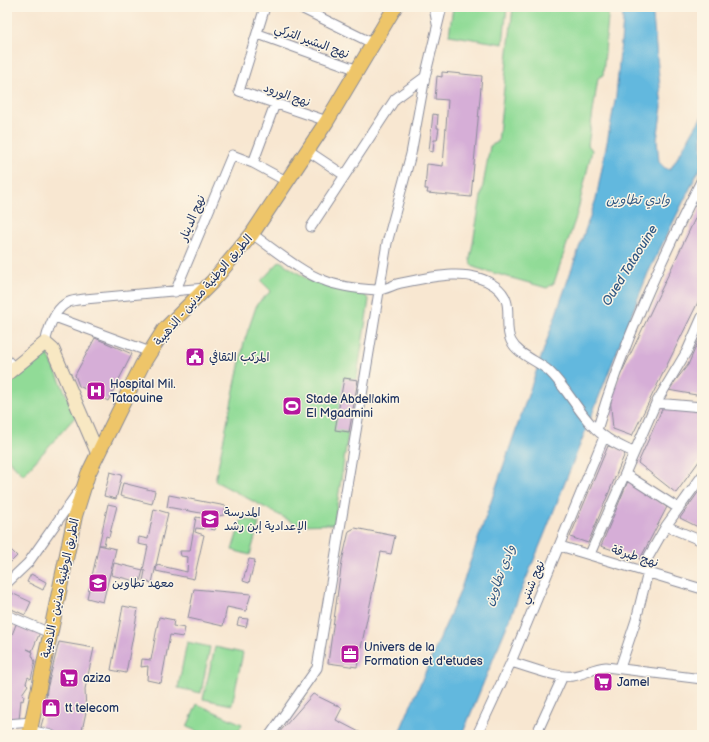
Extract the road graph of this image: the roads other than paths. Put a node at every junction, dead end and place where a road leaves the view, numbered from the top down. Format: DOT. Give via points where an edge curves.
graph roads {
  1 [pos="265,7"];
  2 [pos="299,7"];
  3 [pos="395,7"];
  4 [pos="434,7"];
  5 [pos="442,7"];
  6 [pos="438,25"];
  7 [pos="258,34"];
  8 [pos="374,44"];
  9 [pos="358,70"];
  10 [pos="425,77"];
  11 [pos="275,104"];
  12 [pos="327,121"];
  13 [pos="308,151"];
  14 [pos="253,164"];
  15 [pos="344,175"];
  16 [pos="702,179"];
  17 [pos="288,182"];
  18 [pos="311,227"];
  19 [pos="252,234"];
  20 [pos="205,288"];
  21 [pos="379,290"];
  22 [pos="175,292"];
  23 [pos="55,317"];
  24 [pos="702,317"];
  25 [pos="45,343"];
  26 [pos="150,352"];
  27 [pos="9,368"];
  28 [pos="656,403"];
  29 [pos="702,406"];
  30 [pos="601,433"];
  31 [pos="633,452"];
  32 [pos="98,454"];
  33 [pos="625,474"];
  34 [pos="702,476"];
  35 [pos="86,481"];
  36 [pos="678,508"];
  37 [pos="666,526"];
  38 [pos="702,541"];
  39 [pos="560,546"];
  40 [pos="590,554"];
  41 [pos="645,571"];
  42 [pos="7,582"];
  43 [pos="702,590"];
  44 [pos="7,614"];
  45 [pos="50,633"];
  46 [pos="511,662"];
  47 [pos="620,668"];
  48 [pos="563,676"];
  49 [pos="702,679"];
  50 [pos="7,724"];
  51 [pos="30,729"];
  52 [pos="51,735"];
  53 [pos="270,735"];
  54 [pos="477,735"];
  55 [pos="536,735"];
  1 -- 7 [label="street"];
  2 -- 8 [label="street"];
  3 -- 8 [label="main road, الطريق الوطنية مدنين - الذهيبة"];
  4 -- 6 [label="street"];
  5 -- 6 [label="street"];
  6 -- 10 [label="street"];
  7 -- 9 [label="street, نهج البشير التركي"];
  7 -- 11 [label="street, نهج الورود" via="239,91"];
  8 -- 9 [label="main road, الطريق الوطنية مدنين - الذهيبة"];
  9 -- 12 [label="main road, الطريق الوطنية مدنين - الذهيبة"];
  10 -- 15 [label="street" via="395,99"];
  10 -- 21 [label="street" via="411,154 387,243"];
  11 -- 12 [label="street, نهج الورود"];
  11 -- 14 [label="street"];
  12 -- 13 [label="main road, الطريق الوطنية مدنين - الذهيبة"];
  13 -- 15 [label="street"];
  13 -- 17 [label="main road, الطريق الوطنية مدنين - الذهيبة"];
  14 -- 17 [label="street"];
  14 -- 22 [label="street, نهج الدينار" via="232,155"];
  15 -- 18 [label="street"];
  16 -- 30 [label="street, نهج شنني" via="653,280 607,396"];
  17 -- 19 [label="main road, الطريق الوطنية مدنين - الذهيبة"];
  19 -- 20 [label="main road, الطريق الوطنية مدنين - الذهيبة"];
  19 -- 21 [label="street" via="323,280"];
  20 -- 22 [label="street"];
  20 -- 26 [label="main road, الطريق الوطنية مدنين - الذهيبة" via="164,330"];
  21 -- 30 [label="street" via="395,284 449,276 470,276 483,279 495,286 508,304 511,342 519,351 550,372"];
  21 -- 53 [label="street" via="318,668"];
  22 -- 23 [label="street" via="69,302 62,306"];
  23 -- 25 [label="street"];
  23 -- 26 [label="street"];
  24 -- 28 [label="street" via="687,351"];
  25 -- 27 [label="main road"];
  25 -- 32 [label="main road" via="53,350"];
  26 -- 32 [label="main road, الطريق الوطنية مدنين - الذهيبة"];
  28 -- 29 [label="street"];
  28 -- 31 [label="street"];
  30 -- 31 [label="street"];
  30 -- 39 [label="street, نهج شنني"];
  31 -- 33 [label="street"];
  32 -- 35 [label="main road, الطريق الوطنية مدنين - الذهيبة"];
  33 -- 36 [label="street"];
  33 -- 40 [label="street"];
  34 -- 36 [label="street"];
  35 -- 42 [label="street" via="28,563"];
  35 -- 45 [label="main road, الطريق الوطنية مدنين - الذهيبة" via="75,516"];
  36 -- 37 [label="street"];
  37 -- 38 [label="street"];
  37 -- 41 [label="street"];
  39 -- 40 [label="street, نهج طبرقة"];
  39 -- 46 [label="street, نهج شنني"];
  40 -- 41 [label="street, نهج طبرقة"];
  41 -- 43 [label="street, نهج طبرقة"];
  41 -- 47 [label="street" via="636,620"];
  44 -- 45 [label="street"];
  45 -- 51 [label="main road, الطريق الوطنية مدنين - الذهيبة"];
  46 -- 48 [label="street"];
  46 -- 54 [label="street, نهج شنني"];
  47 -- 48 [label="street" via="597,668 574,676"];
  47 -- 49 [label="street"];
  48 -- 55 [label="street"];
  50 -- 51 [label="street"];
  51 -- 52 [label="street"];
}
